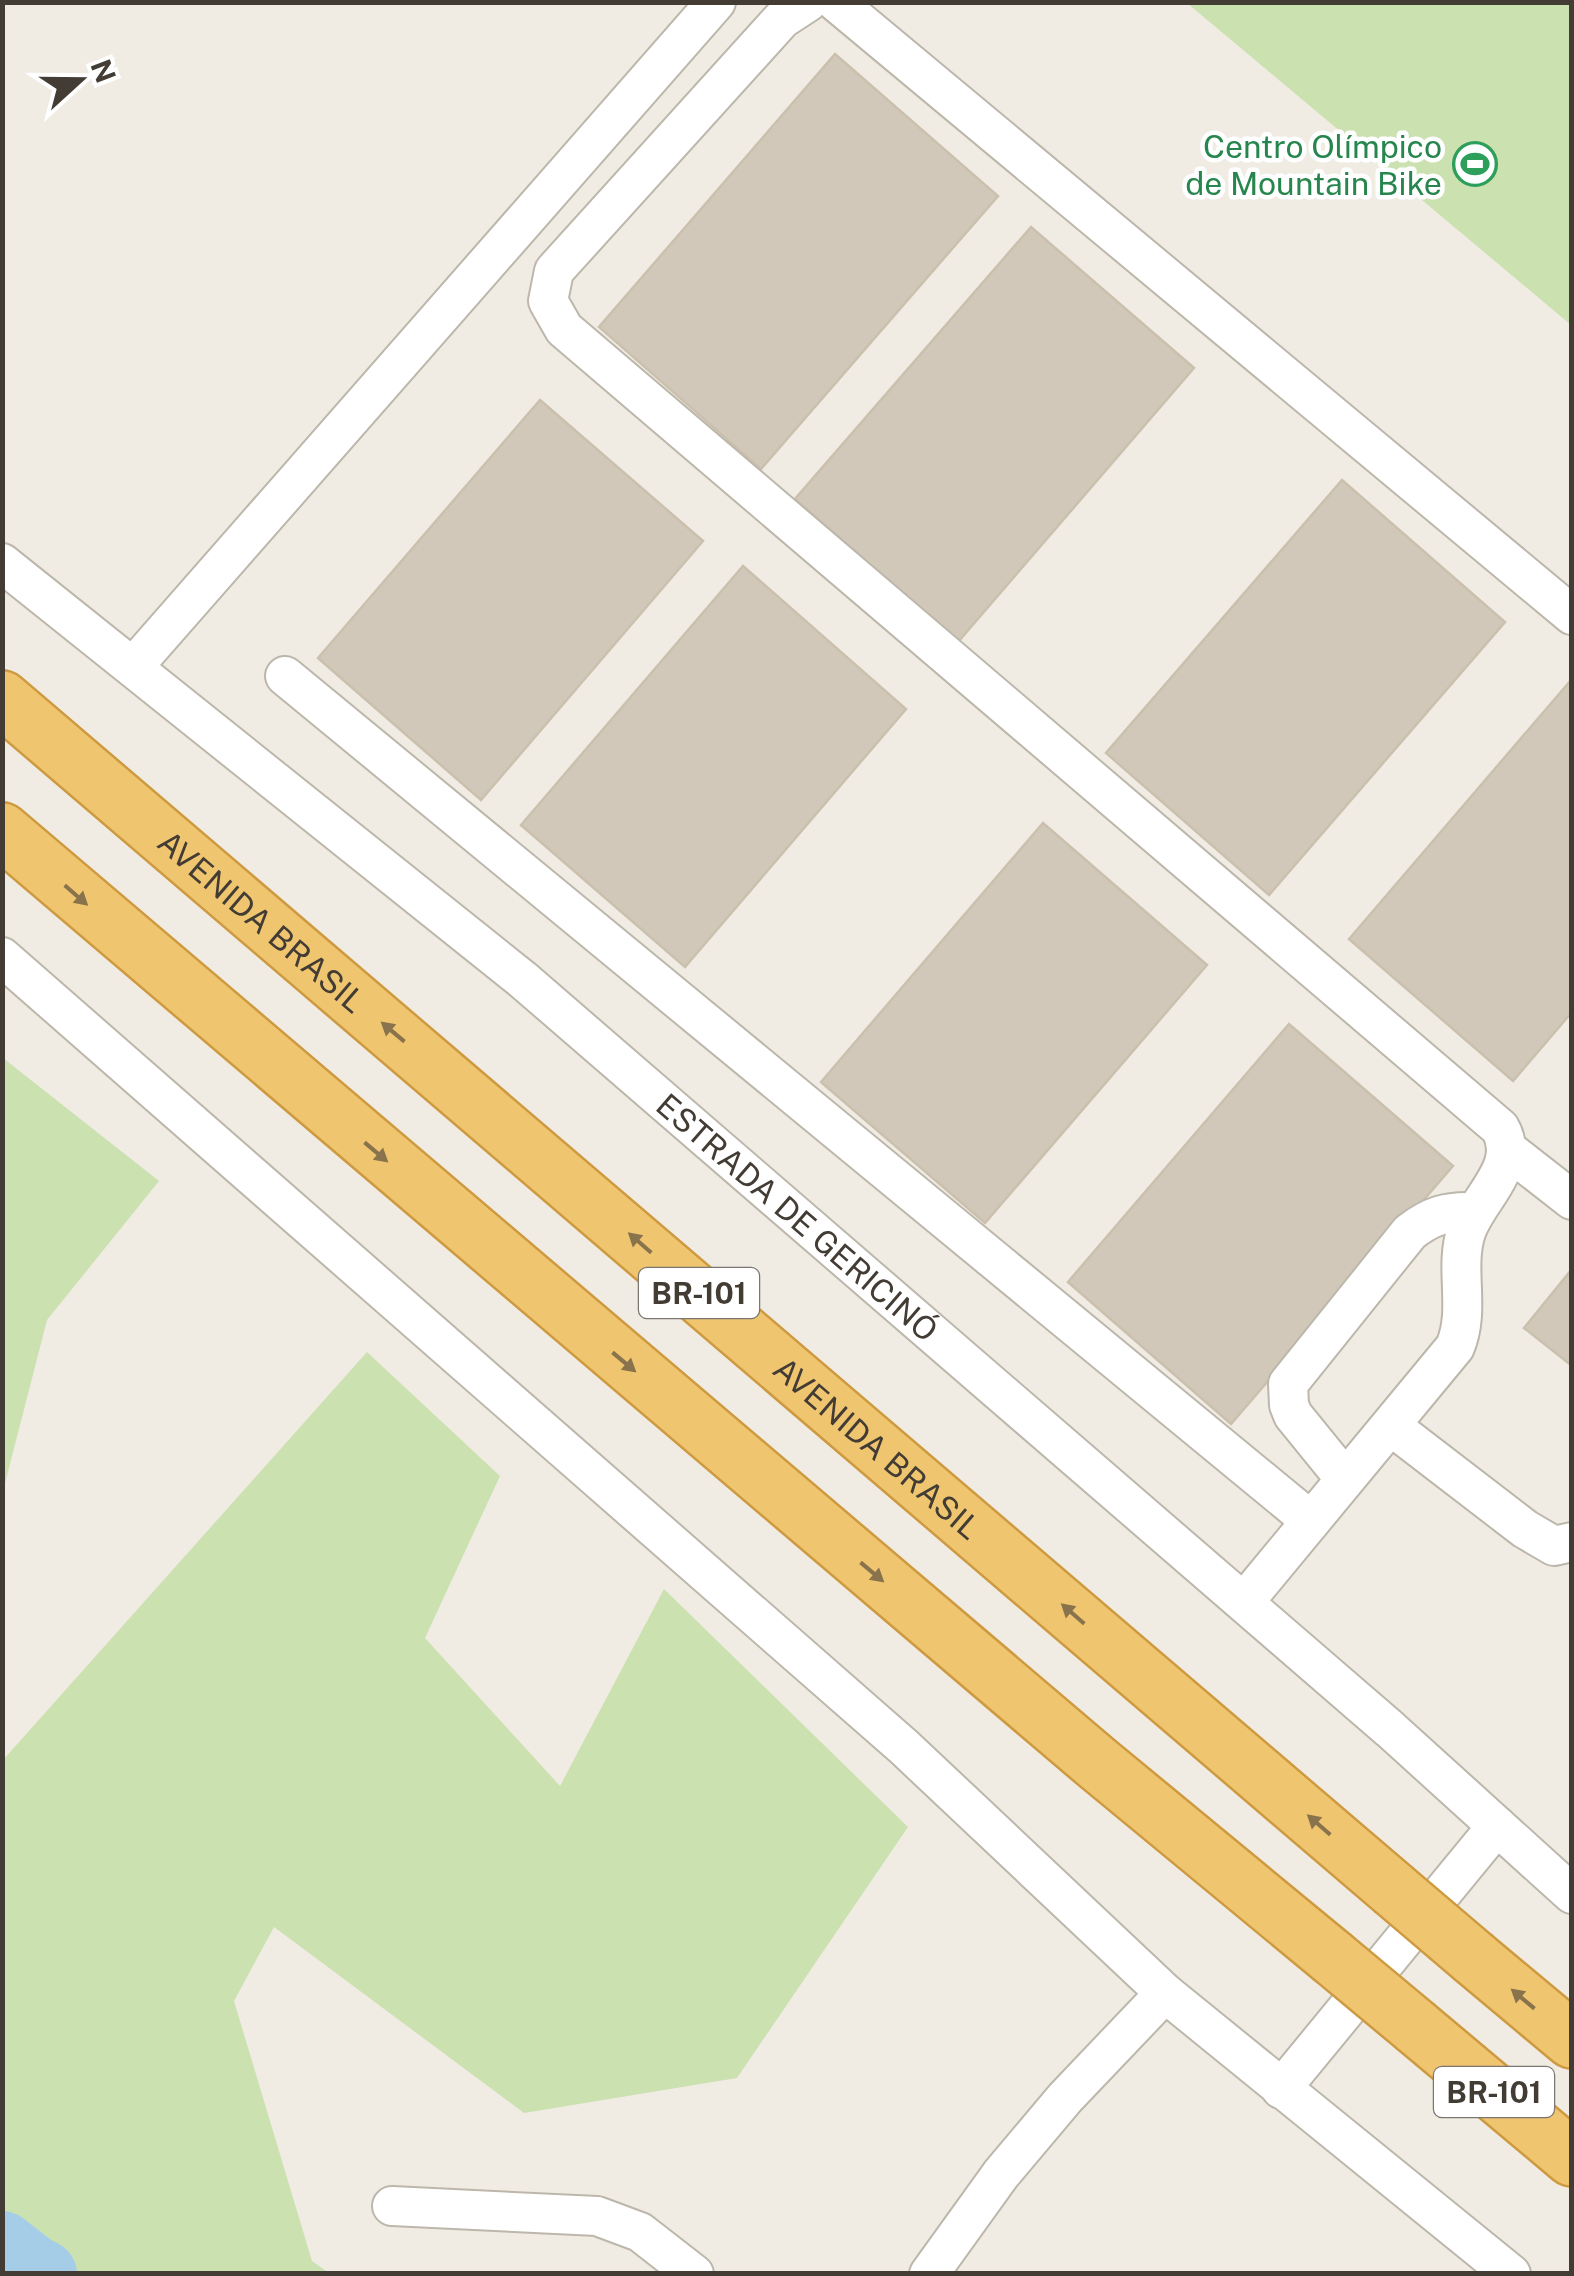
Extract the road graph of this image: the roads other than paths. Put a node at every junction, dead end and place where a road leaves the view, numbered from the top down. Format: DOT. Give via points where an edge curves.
graph roads {
  1 [pos="716,2"];
  2 [pos="808,2"];
  3 [pos="836,2"];
  4 [pos="2,564"];
  5 [pos="1572,615"];
  6 [pos="133,667"];
  7 [pos="285,676"];
  8 [pos="2,699"];
  9 [pos="2,831"];
  10 [pos="2,958"];
  11 [pos="1508,1150"];
  12 [pos="1572,1200"];
  13 [pos="1474,1212"];
  14 [pos="1392,1426"];
  15 [pos="1346,1480"];
  16 [pos="1311,1520"];
  17 [pos="1572,1542"];
  18 [pos="1244,1602"];
  19 [pos="1498,1826"];
  20 [pos="1572,1894"];
  21 [pos="1165,1993"];
  22 [pos="1572,2040"];
  23 [pos="1280,2088"];
  24 [pos="1572,2158"];
  25 [pos="392,2206"];
  26 [pos="694,2274"];
  27 [pos="929,2274"];
  28 [pos="1511,2274"];
  1 -- 6 [label="street"];
  2 -- 11 [label="street" via="782,19 554,271 548,301 564,329 1500,1128"];
  3 -- 5 [label="street"];
  4 -- 6 [label="street, ESTRADA DE GERICINÓ"];
  6 -- 18 [label="street, ESTRADA DE GERICINÓ" via="522,979"];
  7 -- 16 [label="street"];
  22 -- 8 [label="highway, AVENIDA BRASIL / BR-101, one-way, bridge"];
  9 -- 24 [label="highway, BR-101, one-way, bridge" via="1067,1738"];
  10 -- 21 [label="street" via="904,1748"];
  11 -- 12 [label="street"];
  11 -- 13 [label="street" via="1505,1166"];
  13 -- 14 [label="street" via="1464,1238 1461,1332"];
  13 -- 15 [label="street" via="1430,1216 1410,1232 1288,1384 1293,1415"];
  14 -- 15 [label="street"];
  14 -- 17 [label="street" via="1525,1529 1554,1546"];
  15 -- 16 [label="street"];
  16 -- 18 [label="street"];
  18 -- 19 [label="street, ESTRADA DE GERICINÓ"];
  19 -- 20 [label="street, ESTRADA DE GERICINÓ"];
  19 -- 23 [label="street"];
  21 -- 23 [label="street"];
  21 -- 27 [label="street" via="1065,2098"];
  23 -- 28 [label="street"];
  25 -- 26 [label="street" via="597,2216 640,2232"];
}
